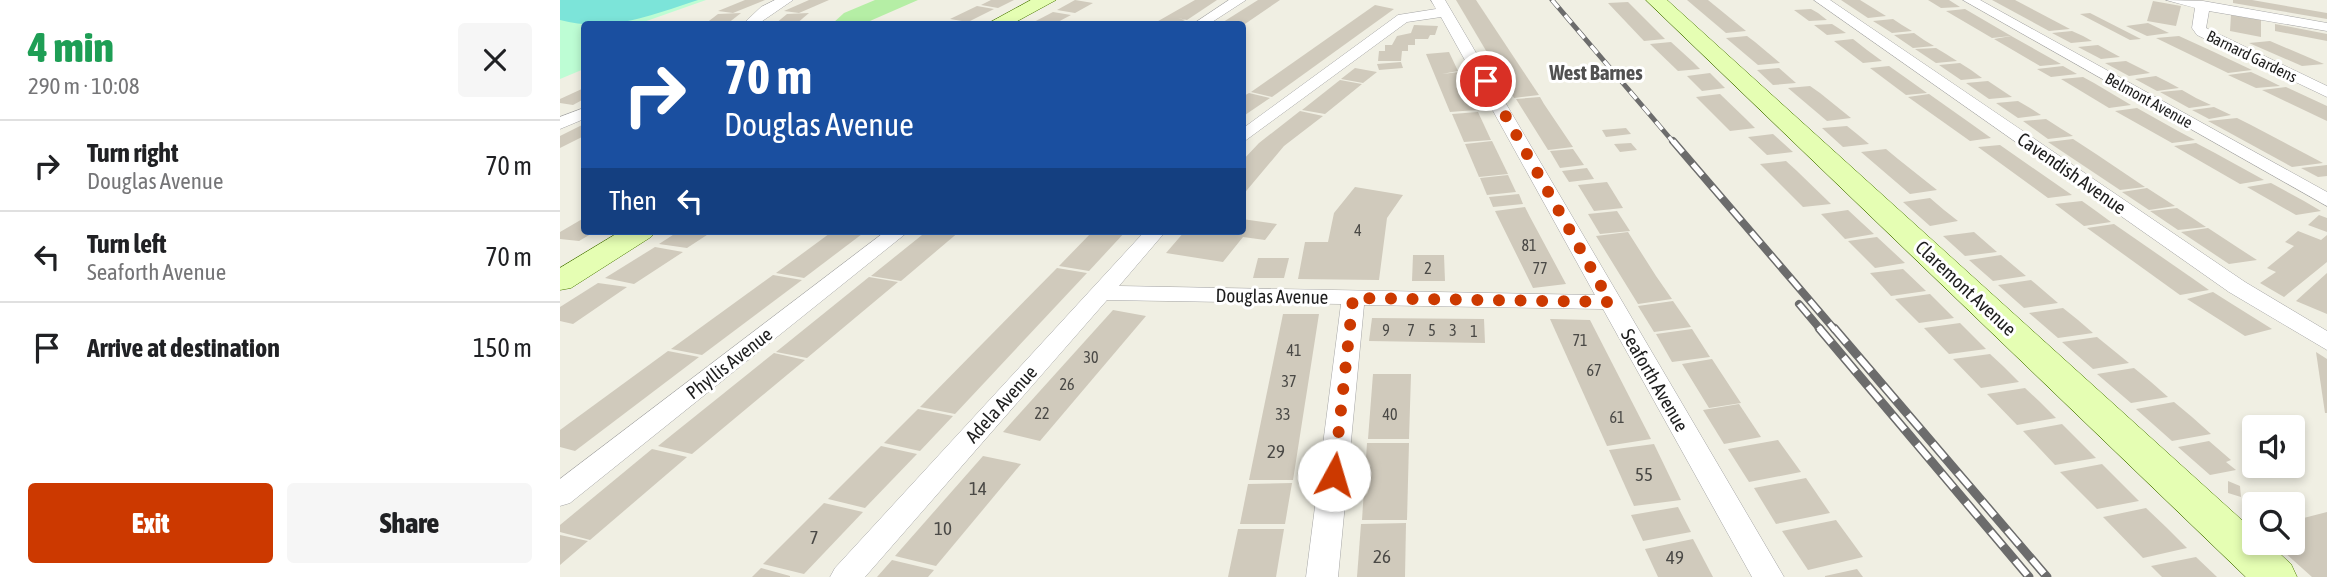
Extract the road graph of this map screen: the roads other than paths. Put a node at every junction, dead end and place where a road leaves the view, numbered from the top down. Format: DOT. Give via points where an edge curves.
graph roads {
  1 [pos="786,0"];
  2 [pos="1046,0"];
  3 [pos="1239,0"];
  4 [pos="1656,0"];
  5 [pos="1821,0"];
  6 [pos="1970,0"];
  7 [pos="2173,0"];
  8 [pos="2203,5"];
  9 [pos="1442,6"];
  10 [pos="753,21"];
  11 [pos="1003,21"];
  12 [pos="1205,21"];
  13 [pos="2327,27"];
  14 [pos="2327,92"];
  15 [pos="581,114"];
  16 [pos="560,124"];
  17 [pos="1246,135"];
  18 [pos="2327,200"];
  19 [pos="635,235"];
  20 [pos="894,235"];
  21 [pos="1152,235"];
  22 [pos="560,281"];
  23 [pos="1101,293"];
  24 [pos="1353,298"];
  25 [pos="1610,302"];
  26 [pos="2327,342"];
  27 [pos="560,495"];
  28 [pos="846,577"];
  29 [pos="1322,577"];
  30 [pos="1768,577"];
  31 [pos="2275,577"];
  1 -- 10 [label="street"];
  2 -- 11 [label="street"];
  3 -- 12 [label="street"];
  4 -- 31 [label="street, Claremont Avenue"];
  5 -- 26 [label="street, Cavendish Avenue" via="2237,287"];
  6 -- 18 [label="street, Belmont Avenue"];
  7 -- 8 [label="street"];
  8 -- 13 [label="street"];
  8 -- 14 [label="street, Barnard Gardens" via="2202,32"];
  9 -- 17 [label="street" via="1403,18"];
  9 -- 25 [label="street, Seaforth Avenue"];
  15 -- 16 [label="street"];
  19 -- 22 [label="street"];
  20 -- 27 [label="street, Phyllis Avenue"];
  21 -- 23 [label="street, Adela Avenue"];
  23 -- 24 [label="street, Douglas Avenue"];
  23 -- 28 [label="street, Adela Avenue"];
  24 -- 25 [label="street, Douglas Avenue"];
  24 -- 29 [label="street"];
  25 -- 30 [label="street, Seaforth Avenue"];
}
